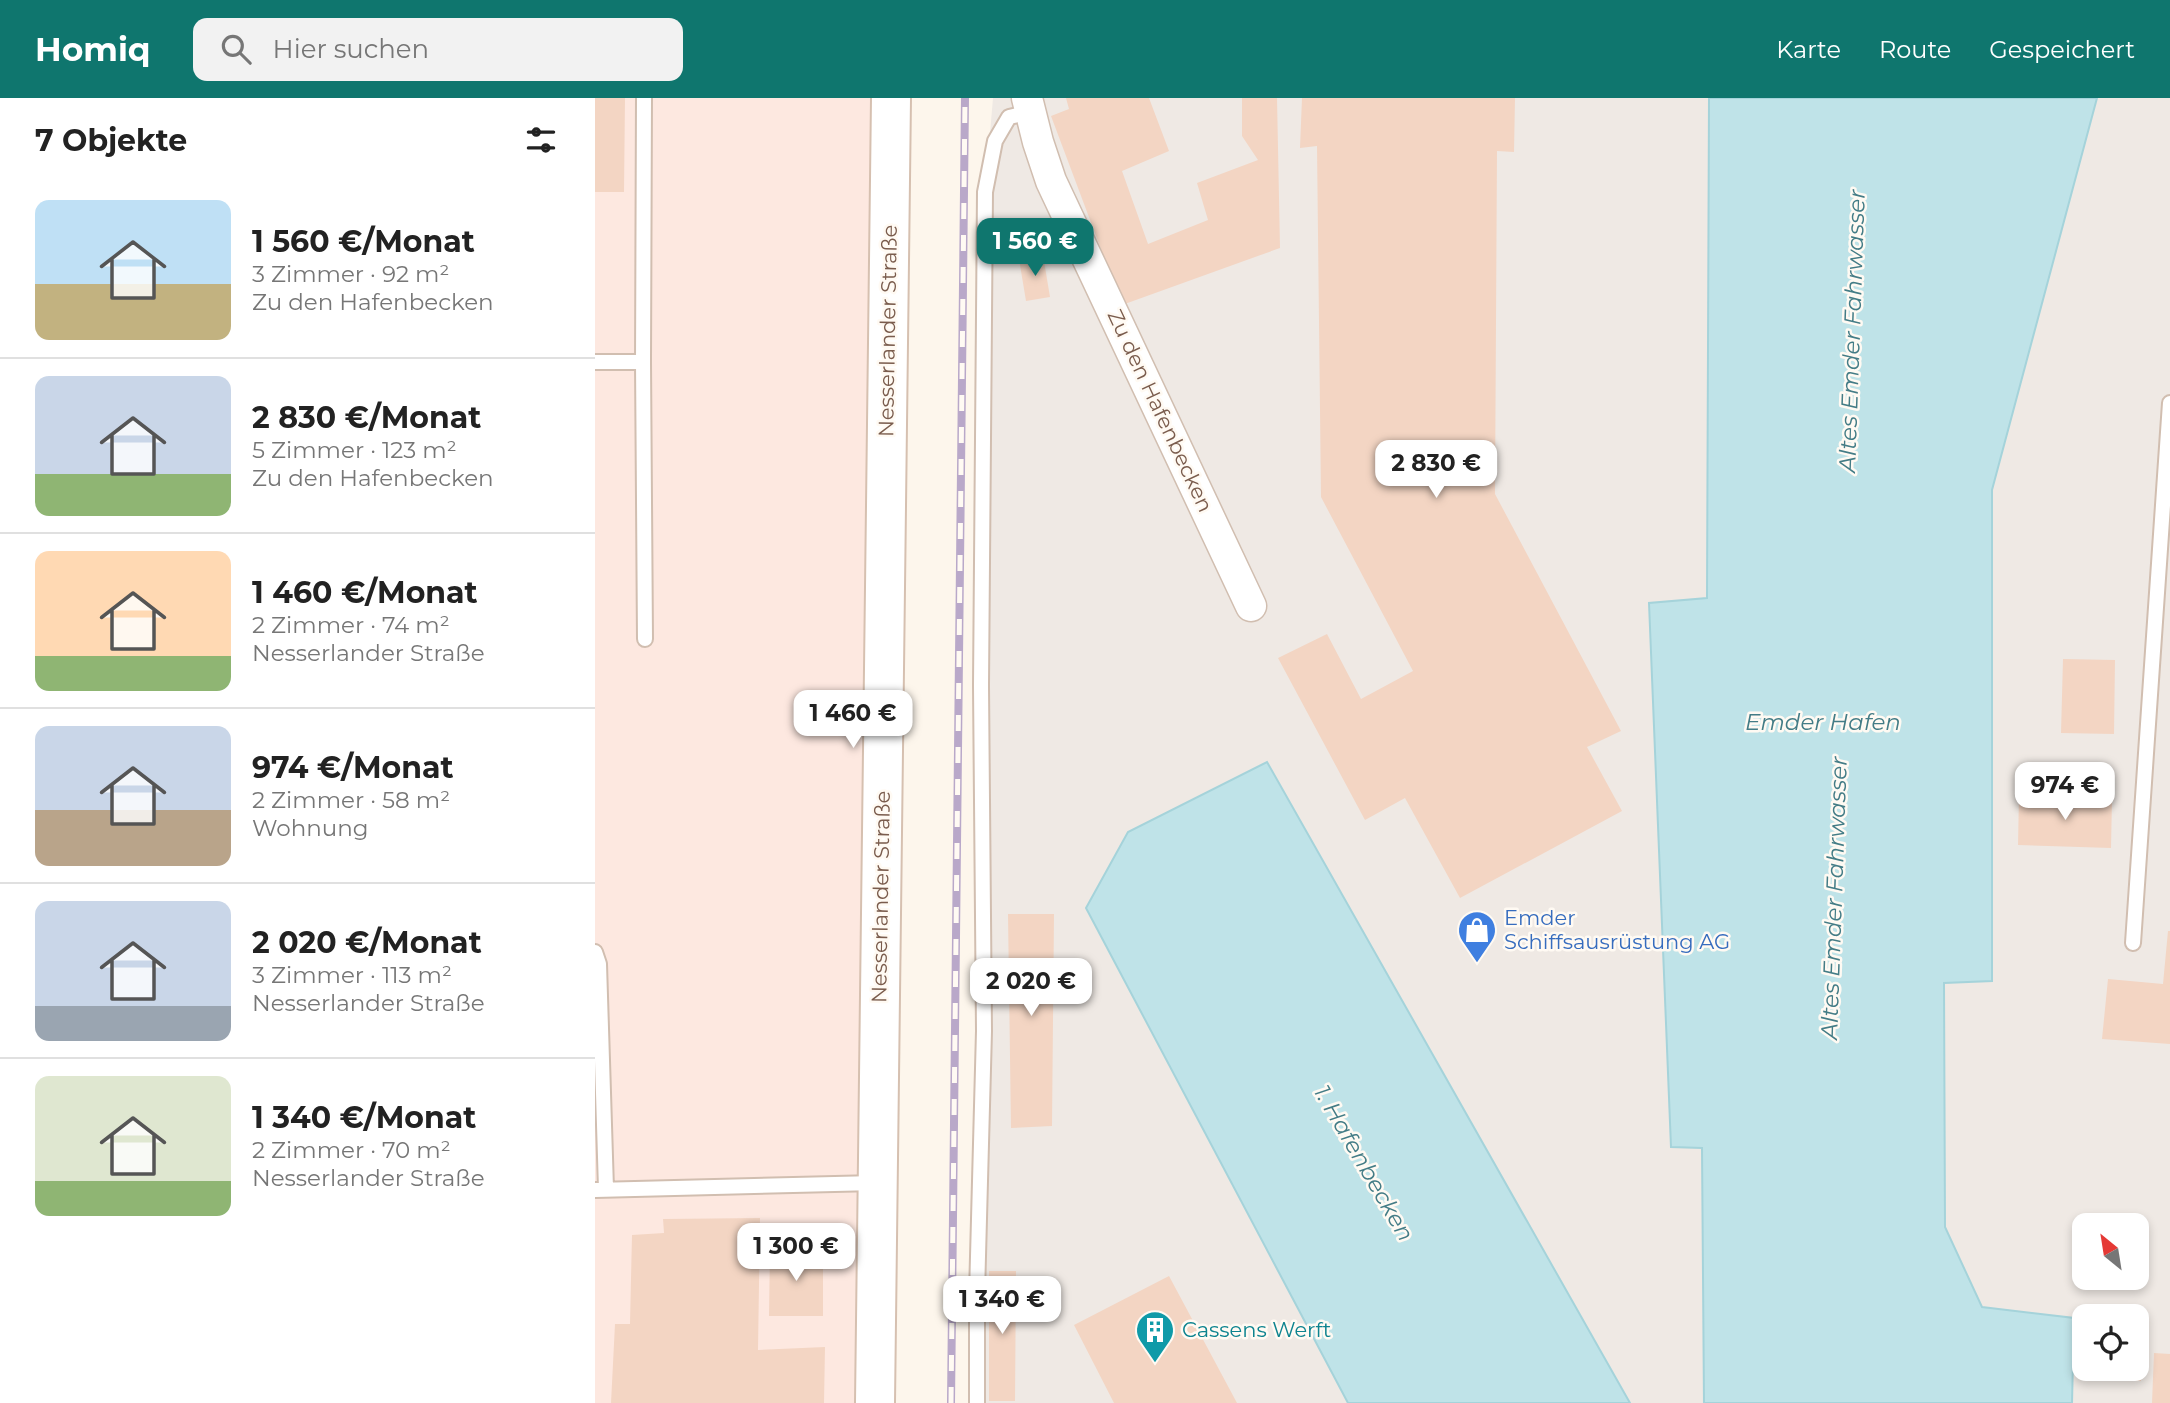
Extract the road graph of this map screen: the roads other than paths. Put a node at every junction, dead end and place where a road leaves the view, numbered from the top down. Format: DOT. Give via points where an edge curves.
graph roads {
  1 [pos="645,98"];
  2 [pos="891,98"];
  3 [pos="1029,105"];
  4 [pos="595,362"];
  5 [pos="643,362"];
  6 [pos="2170,403"];
  7 [pos="1251,606"];
  8 [pos="645,639"];
  9 [pos="2133,943"];
  10 [pos="595,952"];
  11 [pos="877,1183"];
  12 [pos="600,1189"];
  13 [pos="875,1403"];
  14 [pos="977,1403"];
  1 -- 5 [label="lane"];
  2 -- 11 [label="main road, Nesserlander Straße"];
  3 -- 7 [label="street, Zu den Hafenbecken" via="1051,181"];
  3 -- 14 [label="lane" via="1009,117 995,141 985,192 984,1031"];
  4 -- 5 [label="lane"];
  5 -- 8 [label="lane"];
  6 -- 9 [label="lane"];
  10 -- 12 [label="lane" via="599,964"];
  11 -- 12 [label="lane"];
  11 -- 13 [label="main road, Nesserlander Straße"];
}
